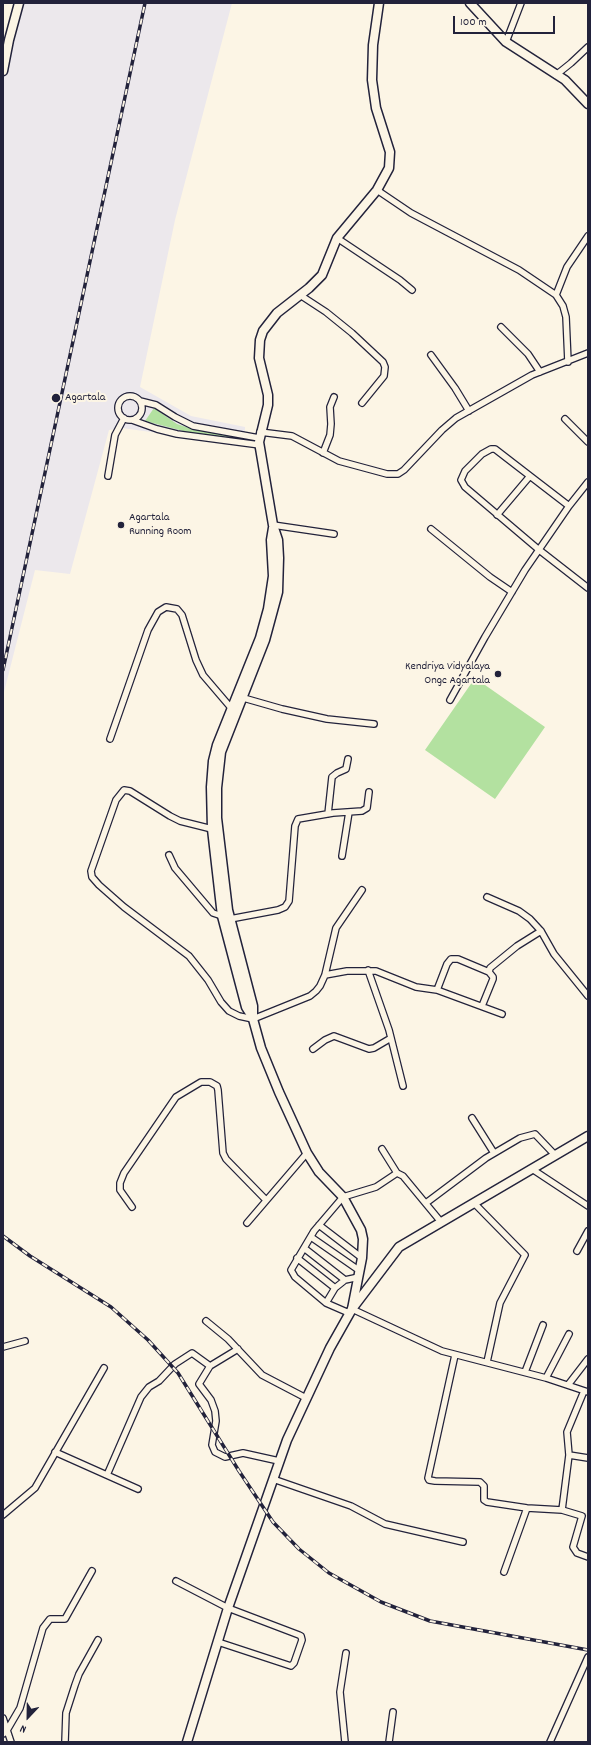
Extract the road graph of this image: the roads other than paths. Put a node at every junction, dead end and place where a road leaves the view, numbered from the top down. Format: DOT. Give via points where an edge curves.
graph roads {
  1 [pos="19,3"];
  2 [pos="379,3"];
  3 [pos="470,3"];
  4 [pos="521,3"];
  5 [pos="506,42"];
  6 [pos="588,47"];
  7 [pos="3,71"];
  8 [pos="556,75"];
  9 [pos="588,103"];
  10 [pos="377,190"];
  11 [pos="588,236"];
  12 [pos="337,238"];
  13 [pos="412,290"];
  14 [pos="300,295"];
  15 [pos="556,295"];
  16 [pos="501,327"];
  17 [pos="588,353"];
  18 [pos="431,355"];
  19 [pos="568,362"];
  20 [pos="540,372"];
  21 [pos="334,397"];
  22 [pos="140,401"];
  23 [pos="362,402"];
  24 [pos="469,411"];
  25 [pos="124,418"];
  26 [pos="565,419"];
  27 [pos="132,420"];
  28 [pos="260,438"];
  29 [pos="588,442"];
  30 [pos="323,453"];
  31 [pos="108,476"];
  32 [pos="530,476"];
  33 [pos="588,482"];
  34 [pos="568,506"];
  35 [pos="497,515"];
  36 [pos="273,525"];
  37 [pos="431,529"];
  38 [pos="334,534"];
  39 [pos="538,549"];
  40 [pos="588,588"];
  41 [pos="512,592"];
  42 [pos="240,697"];
  43 [pos="450,700"];
  44 [pos="232,709"];
  45 [pos="374,724"];
  46 [pos="110,739"];
  47 [pos="348,759"];
  48 [pos="369,792"];
  49 [pos="349,812"];
  50 [pos="328,814"];
  51 [pos="214,818"];
  52 [pos="212,829"];
  53 [pos="169,855"];
  54 [pos="342,856"];
  55 [pos="362,890"];
  56 [pos="487,897"];
  57 [pos="225,914"];
  58 [pos="541,931"];
  59 [pos="368,970"];
  60 [pos="489,972"];
  61 [pos="324,976"];
  62 [pos="437,990"];
  63 [pos="588,996"];
  64 [pos="482,1006"];
  65 [pos="502,1014"];
  66 [pos="253,1018"];
  67 [pos="392,1038"];
  68 [pos="313,1049"];
  69 [pos="403,1086"];
  70 [pos="472,1118"];
  71 [pos="588,1136"];
  72 [pos="382,1149"];
  73 [pos="307,1153"];
  74 [pos="494,1153"];
  75 [pos="555,1155"];
  76 [pos="532,1169"];
  77 [pos="397,1173"];
  78 [pos="343,1197"];
  79 [pos="266,1200"];
  80 [pos="426,1203"];
  81 [pos="474,1203"];
  82 [pos="588,1206"];
  83 [pos="132,1207"];
  84 [pos="441,1222"];
  85 [pos="247,1223"];
  86 [pos="319,1225"];
  87 [pos="588,1231"];
  88 [pos="311,1237"];
  89 [pos="304,1248"];
  90 [pos="577,1251"];
  91 [pos="297,1258"];
  92 [pos="362,1258"];
  93 [pos="359,1274"];
  94 [pos="345,1280"];
  95 [pos="335,1288"];
  96 [pos="326,1303"];
  97 [pos="351,1311"];
  98 [pos="206,1321"];
  99 [pos="543,1325"];
  100 [pos="569,1334"];
  101 [pos="25,1341"];
  102 [pos="3,1347"];
  103 [pos="238,1349"];
  104 [pos="455,1355"];
  105 [pos="588,1358"];
  106 [pos="487,1362"];
  107 [pos="210,1366"];
  108 [pos="104,1368"];
  109 [pos="525,1372"];
  110 [pos="546,1378"];
  111 [pos="568,1385"];
  112 [pos="586,1392"];
  113 [pos="306,1398"];
  114 [pos="55,1452"];
  115 [pos="569,1455"];
  116 [pos="588,1458"];
  117 [pos="279,1461"];
  118 [pos="107,1475"];
  119 [pos="273,1479"];
  120 [pos="138,1489"];
  121 [pos="527,1508"];
  122 [pos="562,1510"];
  123 [pos="3,1515"];
  124 [pos="463,1542"];
  125 [pos="588,1557"];
  126 [pos="92,1571"];
  127 [pos="504,1572"];
  128 [pos="176,1581"];
  129 [pos="228,1608"];
  130 [pos="98,1640"];
  131 [pos="218,1642"];
  132 [pos="346,1653"];
  133 [pos="588,1657"];
  134 [pos="393,1712"];
  135 [pos="3,1718"];
  136 [pos="5,1733"];
  137 [pos="11,1742"];
  138 [pos="65,1742"];
  139 [pos="187,1742"];
  140 [pos="345,1742"];
  141 [pos="389,1742"];
  142 [pos="550,1742"];
  1 -- 7 [label="street"];
  2 -- 10 [label="street" via="373,45 372,80 376,108 390,152 389,168"];
  3 -- 5 [label="street"];
  4 -- 5 [label="street"];
  5 -- 8 [label="street"];
  6 -- 8 [label="street"];
  8 -- 9 [label="street"];
  10 -- 12 [label="street"];
  10 -- 15 [label="street" via="411,213 519,270"];
  11 -- 15 [label="street" via="567,267"];
  12 -- 13 [label="street"];
  12 -- 14 [label="street" via="322,275"];
  14 -- 23 [label="street" via="326,312 383,362 384,376"];
  14 -- 28 [label="street" via="286,304 270,321 260,340 259,358 268,395"];
  15 -- 19 [label="street" via="566,317"];
  16 -- 20 [label="street" via="528,354"];
  17 -- 19 [label="street"];
  18 -- 24 [label="street"];
  19 -- 20 [label="street"];
  20 -- 24 [label="street"];
  21 -- 30 [label="street" via="330,407 330,435"];
  22 -- 25 [label="street" via="130,396 120,401 118,412"];
  22 -- 27 [label="street" via="141,413"];
  22 -- 28 [label="street" via="156,405 193,426"];
  24 -- 30 [label="street" via="442,430 398,474 387,474 339,461"];
  25 -- 27 [label="street"];
  25 -- 31 [label="street" via="115,435"];
  26 -- 29 [label="street"];
  27 -- 28 [label="street" via="172,433"];
  28 -- 30 [label="street" via="292,436"];
  28 -- 36 [label="street"];
  32 -- 34 [label="street"];
  32 -- 35 [label="street"];
  32 -- 35 [label="street" via="495,449 482,454 465,471 462,484"];
  33 -- 34 [label="street"];
  34 -- 39 [label="street"];
  35 -- 39 [label="street"];
  36 -- 38 [label="street"];
  36 -- 42 [label="street" via="280,558 278,592 270,626"];
  37 -- 41 [label="street"];
  39 -- 40 [label="street"];
  39 -- 41 [label="street"];
  41 -- 43 [label="street"];
  42 -- 44 [label="street"];
  42 -- 45 [label="street" via="327,719"];
  42 -- 51 [label="street" via="219,762"];
  44 -- 46 [label="street" via="203,674 182,615 177,609 166,607 158,612 148,630"];
  44 -- 51 [label="street" via="213,761"];
  47 -- 50 [label="street" via="346,769 332,777"];
  48 -- 49 [label="street" via="367,808"];
  49 -- 50 [label="street"];
  49 -- 54 [label="street"];
  50 -- 57 [label="street" via="302,818 296,822 289,901 286,907 278,910"];
  51 -- 52 [label="street"];
  51 -- 57 [label="street"];
  52 -- 57 [label="street"];
  52 -- 66 [label="street" via="180,821 130,791 124,790 119,795 93,863 92,877 124,907 189,956 229,1011"];
  53 -- 57 [label="street" via="175,868 213,913"];
  55 -- 61 [label="street" via="336,928"];
  56 -- 58 [label="street" via="519,911"];
  57 -- 66 [label="street" via="253,1006"];
  58 -- 60 [label="street" via="510,951 490,968"];
  58 -- 63 [label="street" via="554,954"];
  59 -- 61 [label="street"];
  59 -- 62 [label="street" via="383,972 416,987"];
  59 -- 67 [label="street"];
  60 -- 62 [label="street" via="458,959 451,959"];
  60 -- 64 [label="street" via="493,980"];
  61 -- 66 [label="street" via="320,986 310,996"];
  62 -- 64 [label="street"];
  64 -- 65 [label="street"];
  66 -- 73 [label="street" via="268,1067"];
  67 -- 68 [label="street" via="369,1049 334,1036"];
  67 -- 69 [label="street"];
  70 -- 74 [label="street"];
  71 -- 75 [label="street"];
  72 -- 77 [label="street"];
  73 -- 78 [label="street" via="319,1172"];
  73 -- 79 [label="street"];
  74 -- 75 [label="street" via="520,1138 534,1134"];
  74 -- 80 [label="street"];
  75 -- 76 [label="street"];
  76 -- 81 [label="street"];
  76 -- 82 [label="street"];
  77 -- 78 [label="street" via="376,1187"];
  77 -- 80 [label="street" via="403,1176"];
  78 -- 86 [label="street"];
  78 -- 92 [label="street" via="361,1230"];
  79 -- 83 [label="street" via="226,1159 223,1153 217,1086 210,1082 201,1082 176,1097 124,1173 120,1190"];
  79 -- 85 [label="street"];
  80 -- 84 [label="street"];
  81 -- 84 [label="street"];
  81 -- 106 [label="street" via="525,1254 500,1303"];
  84 -- 97 [label="street" via="399,1247"];
  86 -- 88 [label="street"];
  86 -- 92 [label="street"];
  87 -- 90 [label="street"];
  88 -- 89 [label="street"];
  88 -- 93 [label="street"];
  89 -- 91 [label="street"];
  89 -- 94 [label="street"];
  91 -- 95 [label="street"];
  91 -- 96 [label="street" via="291,1272"];
  92 -- 93 [label="street"];
  93 -- 94 [label="street"];
  93 -- 97 [label="street"];
  94 -- 95 [label="street"];
  95 -- 96 [label="street"];
  96 -- 97 [label="street"];
  97 -- 104 [label="street"];
  97 -- 113 [label="street"];
  98 -- 103 [label="street"];
  99 -- 109 [label="street"];
  100 -- 110 [label="street"];
  101 -- 102 [label="street"];
  103 -- 107 [label="street"];
  103 -- 113 [label="street" via="262,1375"];
  104 -- 106 [label="street"];
  104 -- 121 [label="street" via="428,1479 478,1482 484,1486 485,1501"];
  105 -- 111 [label="street"];
  106 -- 109 [label="street"];
  107 -- 117 [label="street" via="199,1384 211,1400 215,1411 212,1445 215,1452 225,1457 243,1453"];
  107 -- 118 [label="street" via="192,1354 174,1364 159,1381 146,1390 140,1397"];
  108 -- 114 [label="street"];
  109 -- 110 [label="street"];
  110 -- 111 [label="street"];
  111 -- 112 [label="street"];
  112 -- 115 [label="street" via="567,1432"];
  113 -- 117 [label="street"];
  114 -- 118 [label="street"];
  114 -- 123 [label="street" via="35,1488"];
  115 -- 116 [label="street"];
  115 -- 122 [label="street"];
  117 -- 119 [label="street"];
  118 -- 120 [label="street"];
  119 -- 124 [label="street" via="351,1506 385,1524"];
  119 -- 129 [label="street"];
  121 -- 122 [label="street"];
  121 -- 127 [label="street"];
  122 -- 125 [label="street" via="582,1516 573,1548"];
  126 -- 136 [label="street" via="65,1619 50,1619 43,1628 20,1708"];
  128 -- 129 [label="street"];
  129 -- 131 [label="street"];
  129 -- 131 [label="street" via="299,1635 302,1640 292,1666"];
  130 -- 138 [label="street" via="74,1685 66,1713"];
  131 -- 139 [label="street"];
  132 -- 140 [label="street" via="340,1692"];
  133 -- 142 [label="street"];
  134 -- 141 [label="street"];
  135 -- 136 [label="street"];
  136 -- 137 [label="street"];
}
